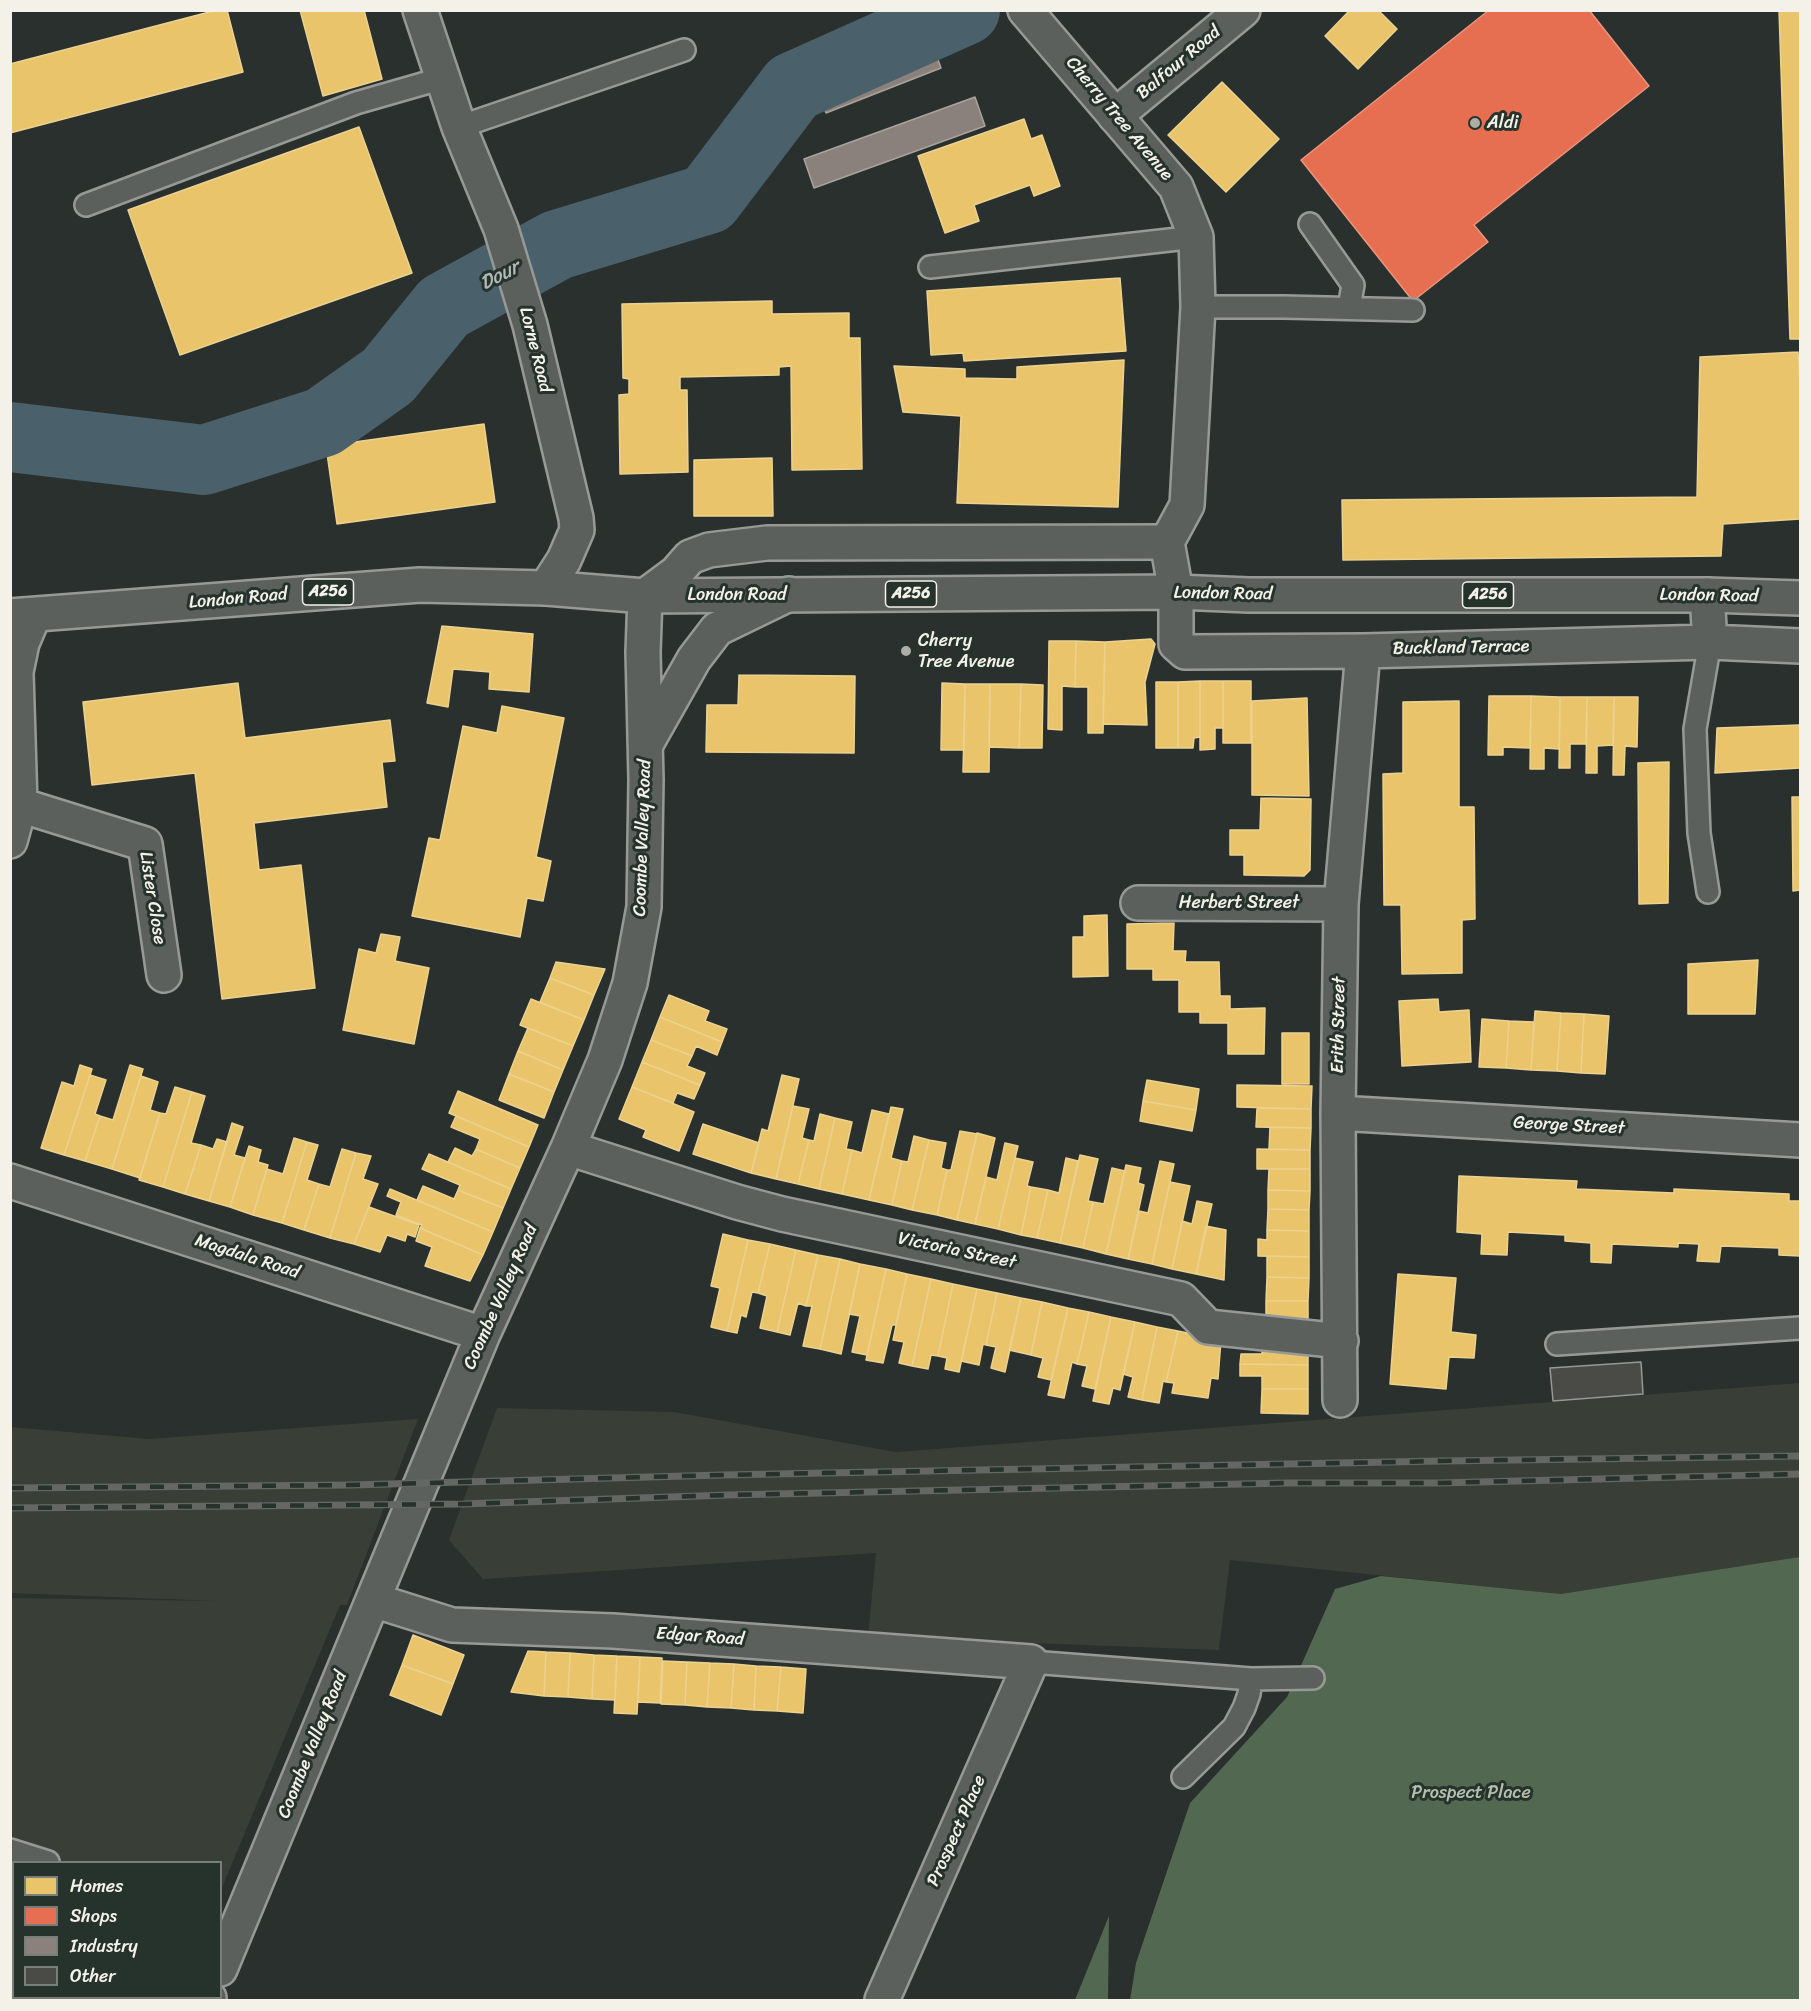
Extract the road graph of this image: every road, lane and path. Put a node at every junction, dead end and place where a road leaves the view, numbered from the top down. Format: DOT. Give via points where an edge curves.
graph roads {
  1 [pos="420,10"];
  2 [pos="1026,10"];
  3 [pos="1243,10"];
  4 [pos="684,50"];
  5 [pos="443,78"];
  6 [pos="1115,116"];
  7 [pos="459,127"];
  8 [pos="86,205"];
  9 [pos="1310,224"];
  10 [pos="1196,237"];
  11 [pos="930,267"];
  12 [pos="1198,308"];
  13 [pos="1349,308"];
  14 [pos="1413,310"];
  15 [pos="1167,542"];
  16 [pos="546,588"];
  17 [pos="1176,592"];
  18 [pos="789,594"];
  19 [pos="1707,595"];
  20 [pos="645,596"];
  21 [pos="1800,598"];
  22 [pos="22,615"];
  23 [pos="1710,642"];
  24 [pos="1800,646"];
  25 [pos="1363,651"];
  26 [pos="645,746"];
  27 [pos="20,805"];
  28 [pos="10,841"];
  29 [pos="1708,892"];
  30 [pos="1137,903"];
  31 [pos="1341,904"];
  32 [pos="164,975"];
  33 [pos="1338,1113"];
  34 [pos="1800,1140"];
  35 [pos="568,1148"];
  36 [pos="10,1181"];
  37 [pos="1800,1328"];
  38 [pos="483,1334"];
  39 [pos="1341,1341"];
  40 [pos="1557,1344"];
  41 [pos="1340,1400"];
  42 [pos="373,1600"];
  43 [pos="1031,1662"];
  44 [pos="1313,1678"];
  45 [pos="1251,1679"];
  46 [pos="1183,1777"];
  47 [pos="10,1850"];
  48 [pos="42,1861"];
  49 [pos="229,1924"];
  50 [pos="222,1959"];
  51 [pos="882,2001"];
  1 -- 5 [label="street, Lorne Road"];
  2 -- 6 [label="street, Cherry Tree Avenue"];
  3 -- 6 [label="street, Balfour Road"];
  4 -- 7 [label="lane"];
  5 -- 7 [label="street, Lorne Road"];
  5 -- 8 [label="lane" via="356,103"];
  6 -- 10 [label="street, Cherry Tree Avenue" via="1176,187"];
  7 -- 16 [label="street, Lorne Road" via="501,229 530,325 576,518 577,530"];
  9 -- 13 [label="lane" via="1353,285"];
  10 -- 11 [label="lane"];
  10 -- 12 [label="street, Cherry Tree Avenue"];
  12 -- 13 [label="lane"];
  12 -- 15 [label="street, Cherry Tree Avenue" via="1187,505"];
  13 -- 14 [label="lane"];
  15 -- 17 [label="street"];
  15 -- 20 [label="street, London Road" via="767,543 708,550 690,557"];
  16 -- 20 [label="street, London Road / A256"];
  16 -- 22 [label="street, London Road / A256" via="420,585"];
  17 -- 18 [label="street, London Road / A256"];
  17 -- 19 [label="street, London Road / A256"];
  17 -- 25 [label="street, Buckland Terrace" via="1176,644 1185,652"];
  18 -- 20 [label="street, London Road / A256"];
  18 -- 26 [label="street" via="717,629 694,659"];
  19 -- 21 [label="street, London Road / A256"];
  19 -- 23 [label="street"];
  20 -- 26 [label="street, Coombe Valley Road"];
  22 -- 27 [label="street" via="16,672"];
  23 -- 24 [label="street, Buckland Terrace"];
  23 -- 25 [label="street, Buckland Terrace"];
  23 -- 29 [label="lane" via="1695,729 1699,833"];
  25 -- 31 [label="street, Erith Street"];
  26 -- 35 [label="street, Coombe Valley Road" via="644,907 630,983 606,1060"];
  27 -- 28 [label="street"];
  27 -- 32 [label="street, Lister Close" via="145,844"];
  30 -- 31 [label="street, Herbert Street"];
  31 -- 33 [label="street, Erith Street"];
  33 -- 34 [label="street, George Street"];
  33 -- 39 [label="street, Erith Street"];
  35 -- 38 [label="street, Coombe Valley Road"];
  35 -- 39 [label="street, Victoria Street" via="782,1214 1181,1299 1208,1327"];
  36 -- 38 [label="street, Magdala Road"];
  37 -- 40 [label="lane"];
  38 -- 42 [label="street, Coombe Valley Road"];
  39 -- 41 [label="street, Erith Street"];
  42 -- 43 [label="street, Edgar Road" via="452,1625 613,1631"];
  42 -- 49 [label="street, Coombe Valley Road"];
  43 -- 45 [label="lane"];
  43 -- 51 [label="street, Prospect Place"];
  44 -- 45 [label="lane"];
  45 -- 46 [label="lane" via="1249,1694 1234,1727"];
  47 -- 48 [label="lane"];
  49 -- 50 [label="street, Coombe Valley Road"];
}
